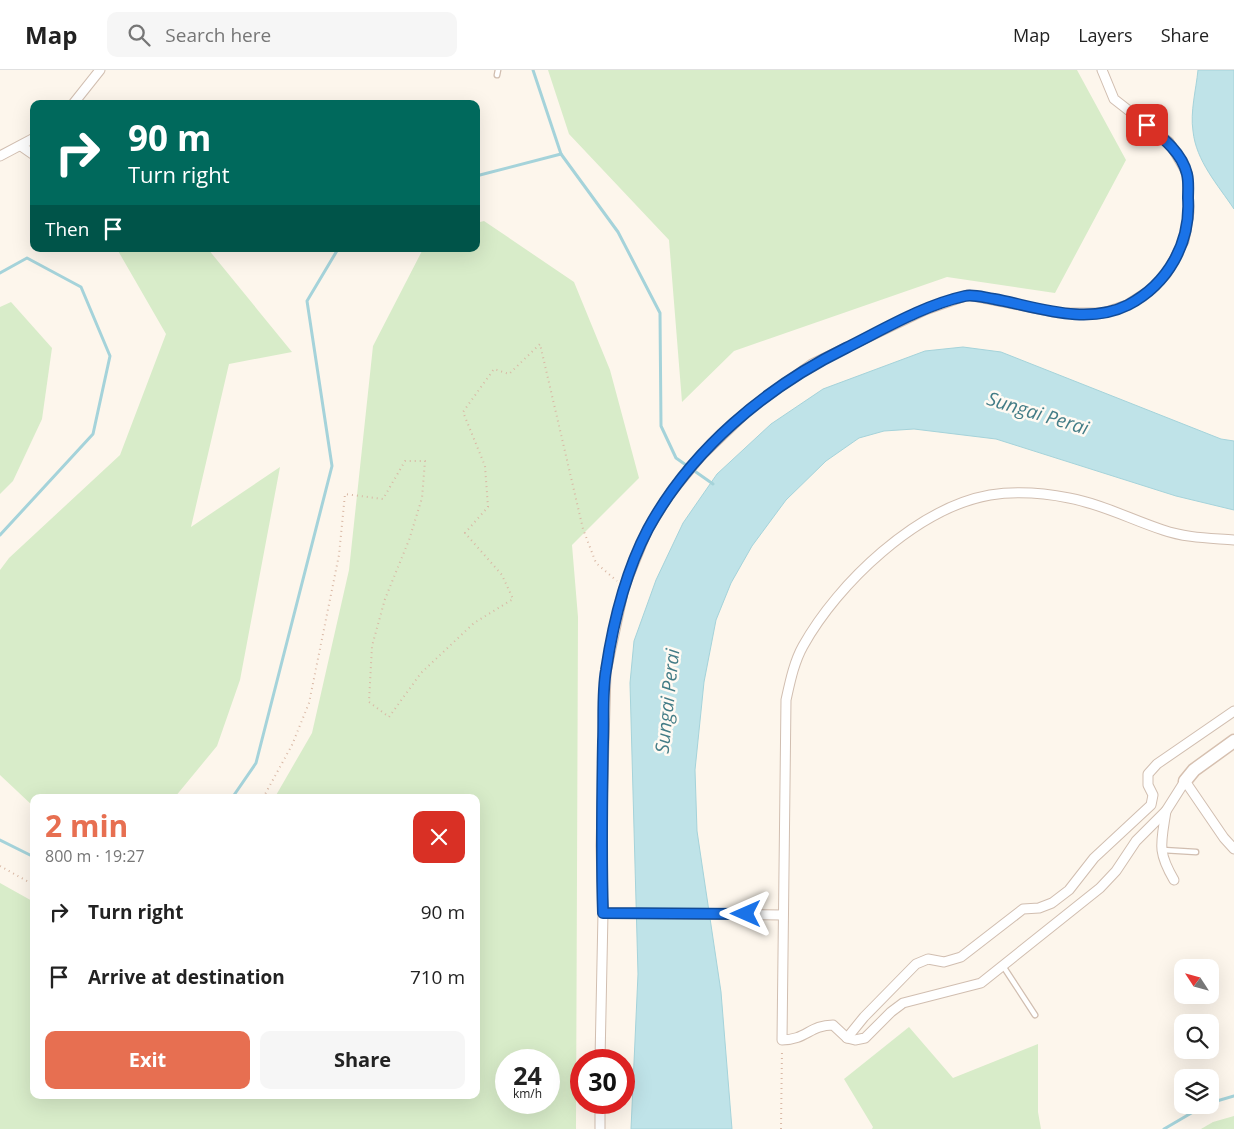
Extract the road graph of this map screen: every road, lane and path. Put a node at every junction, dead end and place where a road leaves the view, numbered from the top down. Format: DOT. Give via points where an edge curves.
graph roads {
  1 [pos="100,70"];
  2 [pos="1102,70"];
  3 [pos="76,100"];
  4 [pos="30,140"];
  5 [pos="21,146"];
  6 [pos="30,152"];
  7 [pos="0,156"];
  8 [pos="1234,540"];
  9 [pos="624,588"];
  10 [pos="1234,711"];
  11 [pos="1234,741"];
  12 [pos="1185,781"];
  13 [pos="264,794"];
  14 [pos="1166,811"];
  15 [pos="1234,849"];
  16 [pos="1161,850"];
  17 [pos="1196,852"];
  18 [pos="0,866"];
  19 [pos="1174,880"];
  20 [pos="30,883"];
  21 [pos="603,913"];
  22 [pos="783,915"];
  23 [pos="1003,966"];
  24 [pos="1035,1015"];
  25 [pos="847,1038"];
  26 [pos="782,1040"];
  27 [pos="600,1049"];
  28 [pos="600,1114"];
  29 [pos="600,1129"];
  30 [pos="781,1129"];
  1 -- 3 [label="street"];
  2 -- 9 [label="street" via="1114,100 1169,142 1187,173 1189,212 1184,241 1167,274 1152,289 1127,305 1103,313 1059,313 968,295 925,310 812,364 752,407 701,456 669,495 647,531"];
  4 -- 5 [label="street"];
  5 -- 6 [label="street"];
  5 -- 7 [label="street"];
  8 -- 22 [label="street" via="1196,538 1070,498 1023,492 989,495 939,512 910,530 842,591 802,647 794,669 786,700"];
  9 -- 13 [label="path" via="596,563 583,529 540,344 509,374 494,369 463,412 485,466 488,507 465,532 502,575 513,599 474,624 421,673 389,717 368,702 372,646 385,599 422,498 425,461 405,461 382,499 346,494 339,555 309,702 292,745"];
  9 -- 21 [label="street" via="606,672 601,846"];
  10 -- 25 [label="street" via="1156,764 1148,774 1153,796 1151,805 1094,858 1069,890 1052,903 1022,909 960,957 944,962 928,959 916,964"];
  11 -- 12 [label="street" via="1194,770"];
  12 -- 14 [label="street"];
  12 -- 15 [label="street"];
  14 -- 16 [label="street"];
  14 -- 23 [label="street" via="1136,841 1100,888"];
  16 -- 17 [label="lane"];
  16 -- 19 [label="street" via="1162,861"];
  18 -- 20 [label="path"];
  21 -- 22 [label="street"];
  21 -- 27 [label="street"];
  22 -- 26 [label="street"];
  23 -- 24 [label="lane"];
  23 -- 25 [label="street" via="970,988 936,993 903,1003 865,1038"];
  25 -- 26 [label="street" via="833,1025 821,1025 796,1040"];
  26 -- 30 [label="path"];
  28 -- 29 [label="street"];
}
